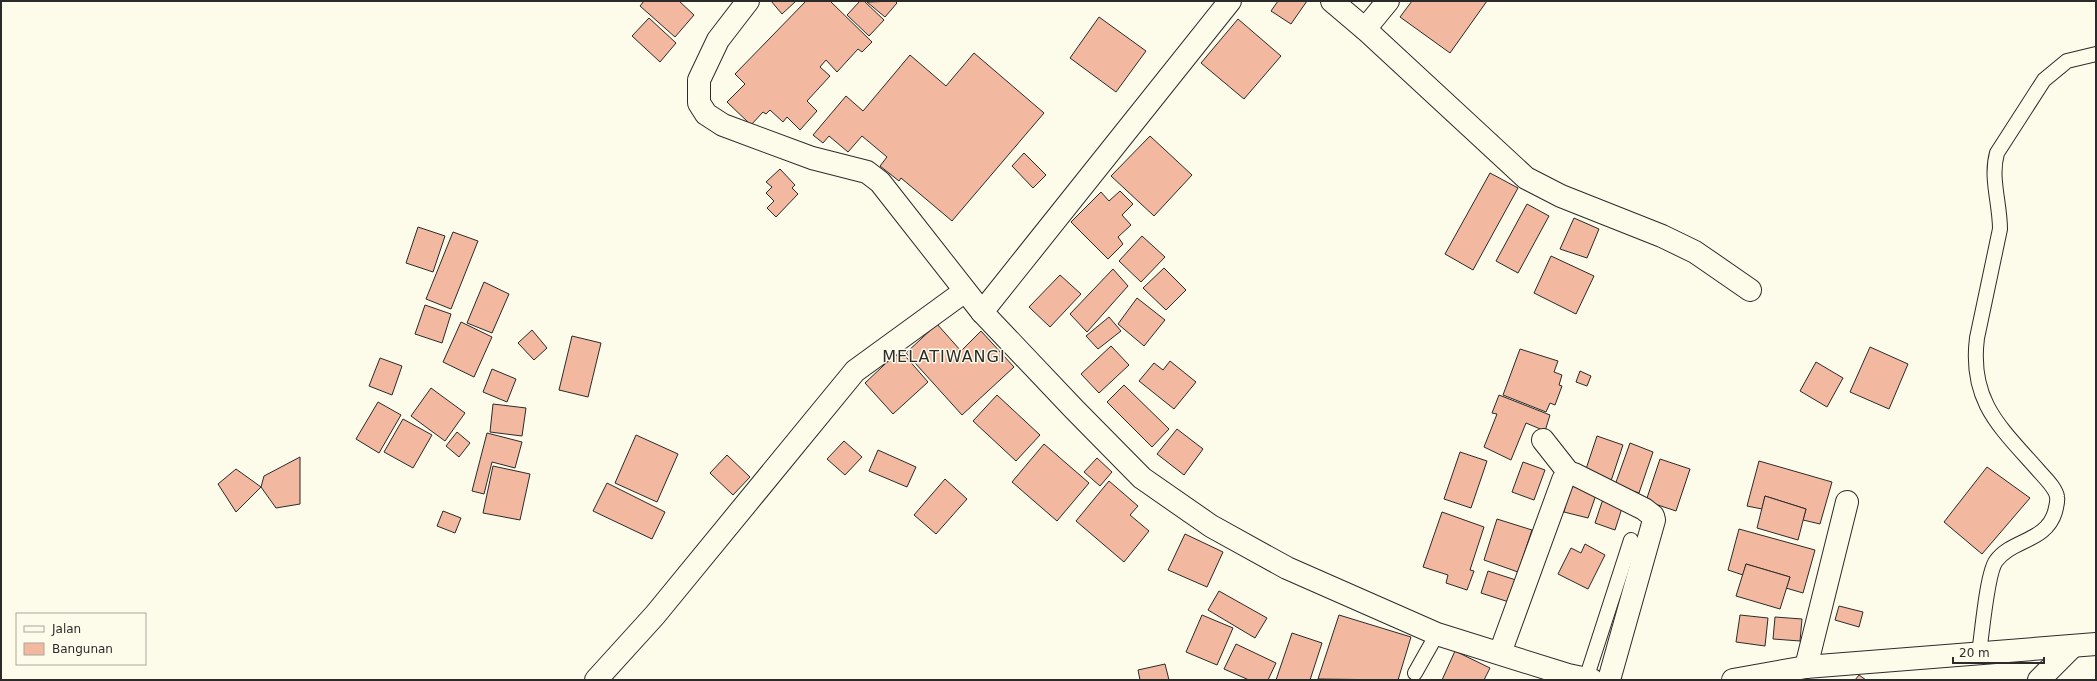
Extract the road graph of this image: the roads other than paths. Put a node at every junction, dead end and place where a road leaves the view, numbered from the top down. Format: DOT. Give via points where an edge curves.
graph roads {
  1 [pos="748,1"];
  2 [pos="1230,1"];
  3 [pos="1332,1"];
  4 [pos="1388,1"];
  5 [pos="1365,29"];
  6 [pos="2096,54"];
  7 [pos="1750,290"];
  8 [pos="965,291"];
  9 [pos="982,312"];
  10 [pos="1543,440"];
  11 [pos="1569,473"];
  12 [pos="1847,502"];
  13 [pos="1631,540"];
  14 [pos="1437,634"];
  15 [pos="2096,644"];
  16 [pos="2072,647"];
  17 [pos="1500,653"];
  18 [pos="1979,653"];
  19 [pos="1806,667"];
  20 [pos="1415,673"];
  21 [pos="596,680"];
  22 [pos="1589,680"];
  23 [pos="1609,680"];
  24 [pos="1733,680"];
  25 [pos="2039,680"];
  1 -- 8 [label="street" via="718,40 699,80 699,103 706,114 723,125 812,158 867,172 880,182"];
  2 -- 9 [label="street"];
  3 -- 5 [label="street"];
  4 -- 5 [label="street"];
  5 -- 7 [label="street" via="1526,178 1561,196 1662,236 1695,252"];
  6 -- 18 [label="lane" via="2067,61 2044,80 1997,153 1993,171 2000,229 1974,356 1979,384 1983,400 1993,419 2049,483 2057,496 2057,504 2050,524 2001,555 1991,569"];
  8 -- 9 [label="street"];
  8 -- 21 [label="street" via="855,371 656,615"];
  9 -- 14 [label="street" via="1142,478 1211,526 1287,568"];
  10 -- 11 [label="street"];
  11 -- 17 [label="street" via="1563,480"];
  11 -- 23 [label="street" via="1644,509 1654,520"];
  12 -- 19 [label="street"];
  13 -- 22 [label="lane"];
  14 -- 17 [label="street"];
  14 -- 20 [label="lane"];
  15 -- 16 [label="street"];
  16 -- 18 [label="street"];
  16 -- 25 [label="street"];
  17 -- 22 [label="street"];
  18 -- 19 [label="street"];
  19 -- 24 [label="street"];
}
